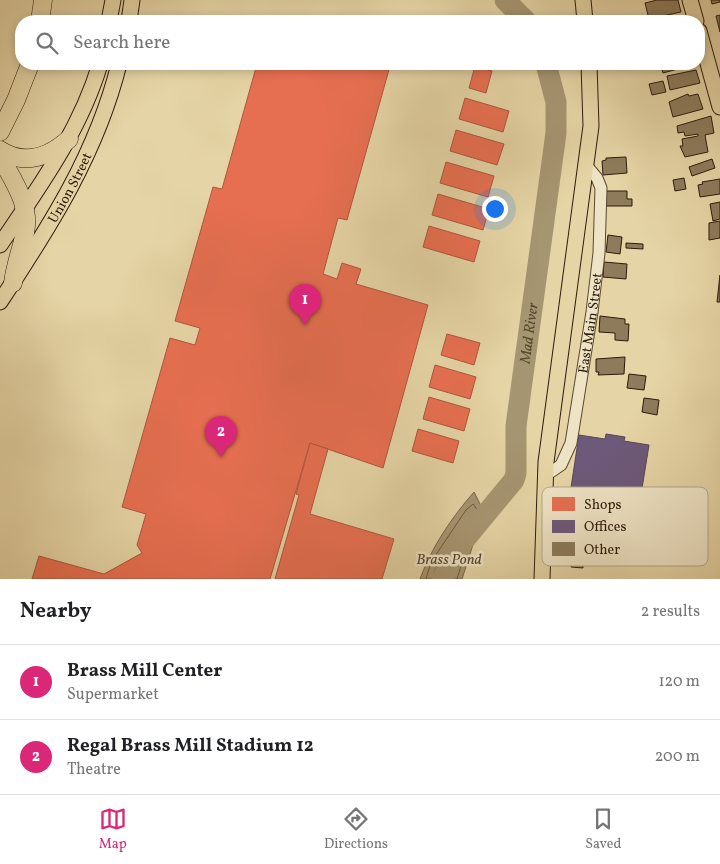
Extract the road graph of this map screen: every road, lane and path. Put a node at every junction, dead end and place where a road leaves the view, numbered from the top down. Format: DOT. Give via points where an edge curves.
graph roads {
  1 [pos="43,0"];
  2 [pos="112,0"];
  3 [pos="132,0"];
  4 [pos="583,0"];
  5 [pos="690,0"];
  6 [pos="41,15"];
  7 [pos="110,15"];
  8 [pos="129,15"];
  9 [pos="584,15"];
  10 [pos="694,15"];
  11 [pos="705,53"];
  12 [pos="27,70"];
  13 [pos="98,70"];
  14 [pos="118,70"];
  15 [pos="589,70"];
  16 [pos="720,107"];
  17 [pos="3,127"];
  18 [pos="69,139"];
  19 [pos="0,150"];
  20 [pos="0,156"];
  21 [pos="586,165"];
  22 [pos="25,207"];
  23 [pos="0,245"];
  24 [pos="13,283"];
  25 [pos="0,302"];
  26 [pos="545,476"];
  27 [pos="545,487"];
  28 [pos="542,566"];
  29 [pos="542,579"];
  1 -- 6 [label="highway"];
  2 -- 7 [label="main road"];
  3 -- 8 [label="main road"];
  4 -- 9 [label="main road"];
  5 -- 10 [label="main road"];
  11 -- 16 [label="main road"];
  12 -- 17 [label="highway"];
  13 -- 18 [label="main road, Union Street" via="89,98"];
  14 -- 24 [label="main road, Union Street" via="83,166 56,217"];
  15 -- 21 [label="main road, East Main Street" via="592,106"];
  18 -- 19 [label="highway" via="52,153 40,157 18,158"];
  18 -- 22 [label="main road, Union Street"];
  20 -- 22 [label="highway"];
  21 -- 26 [label="main road, East Main Street"];
  21 -- 26 [label="street, East Main Street" via="598,178 601,188 599,254 592,312 571,443 560,465"];
  22 -- 23 [label="main road, Union Street"];
  22 -- 24 [label="highway" via="25,233"];
  24 -- 25 [label="main road, Union Street"];
  26 -- 27 [label="main road, East Main Street"];
  28 -- 29 [label="main road, East Main Street"];
}
